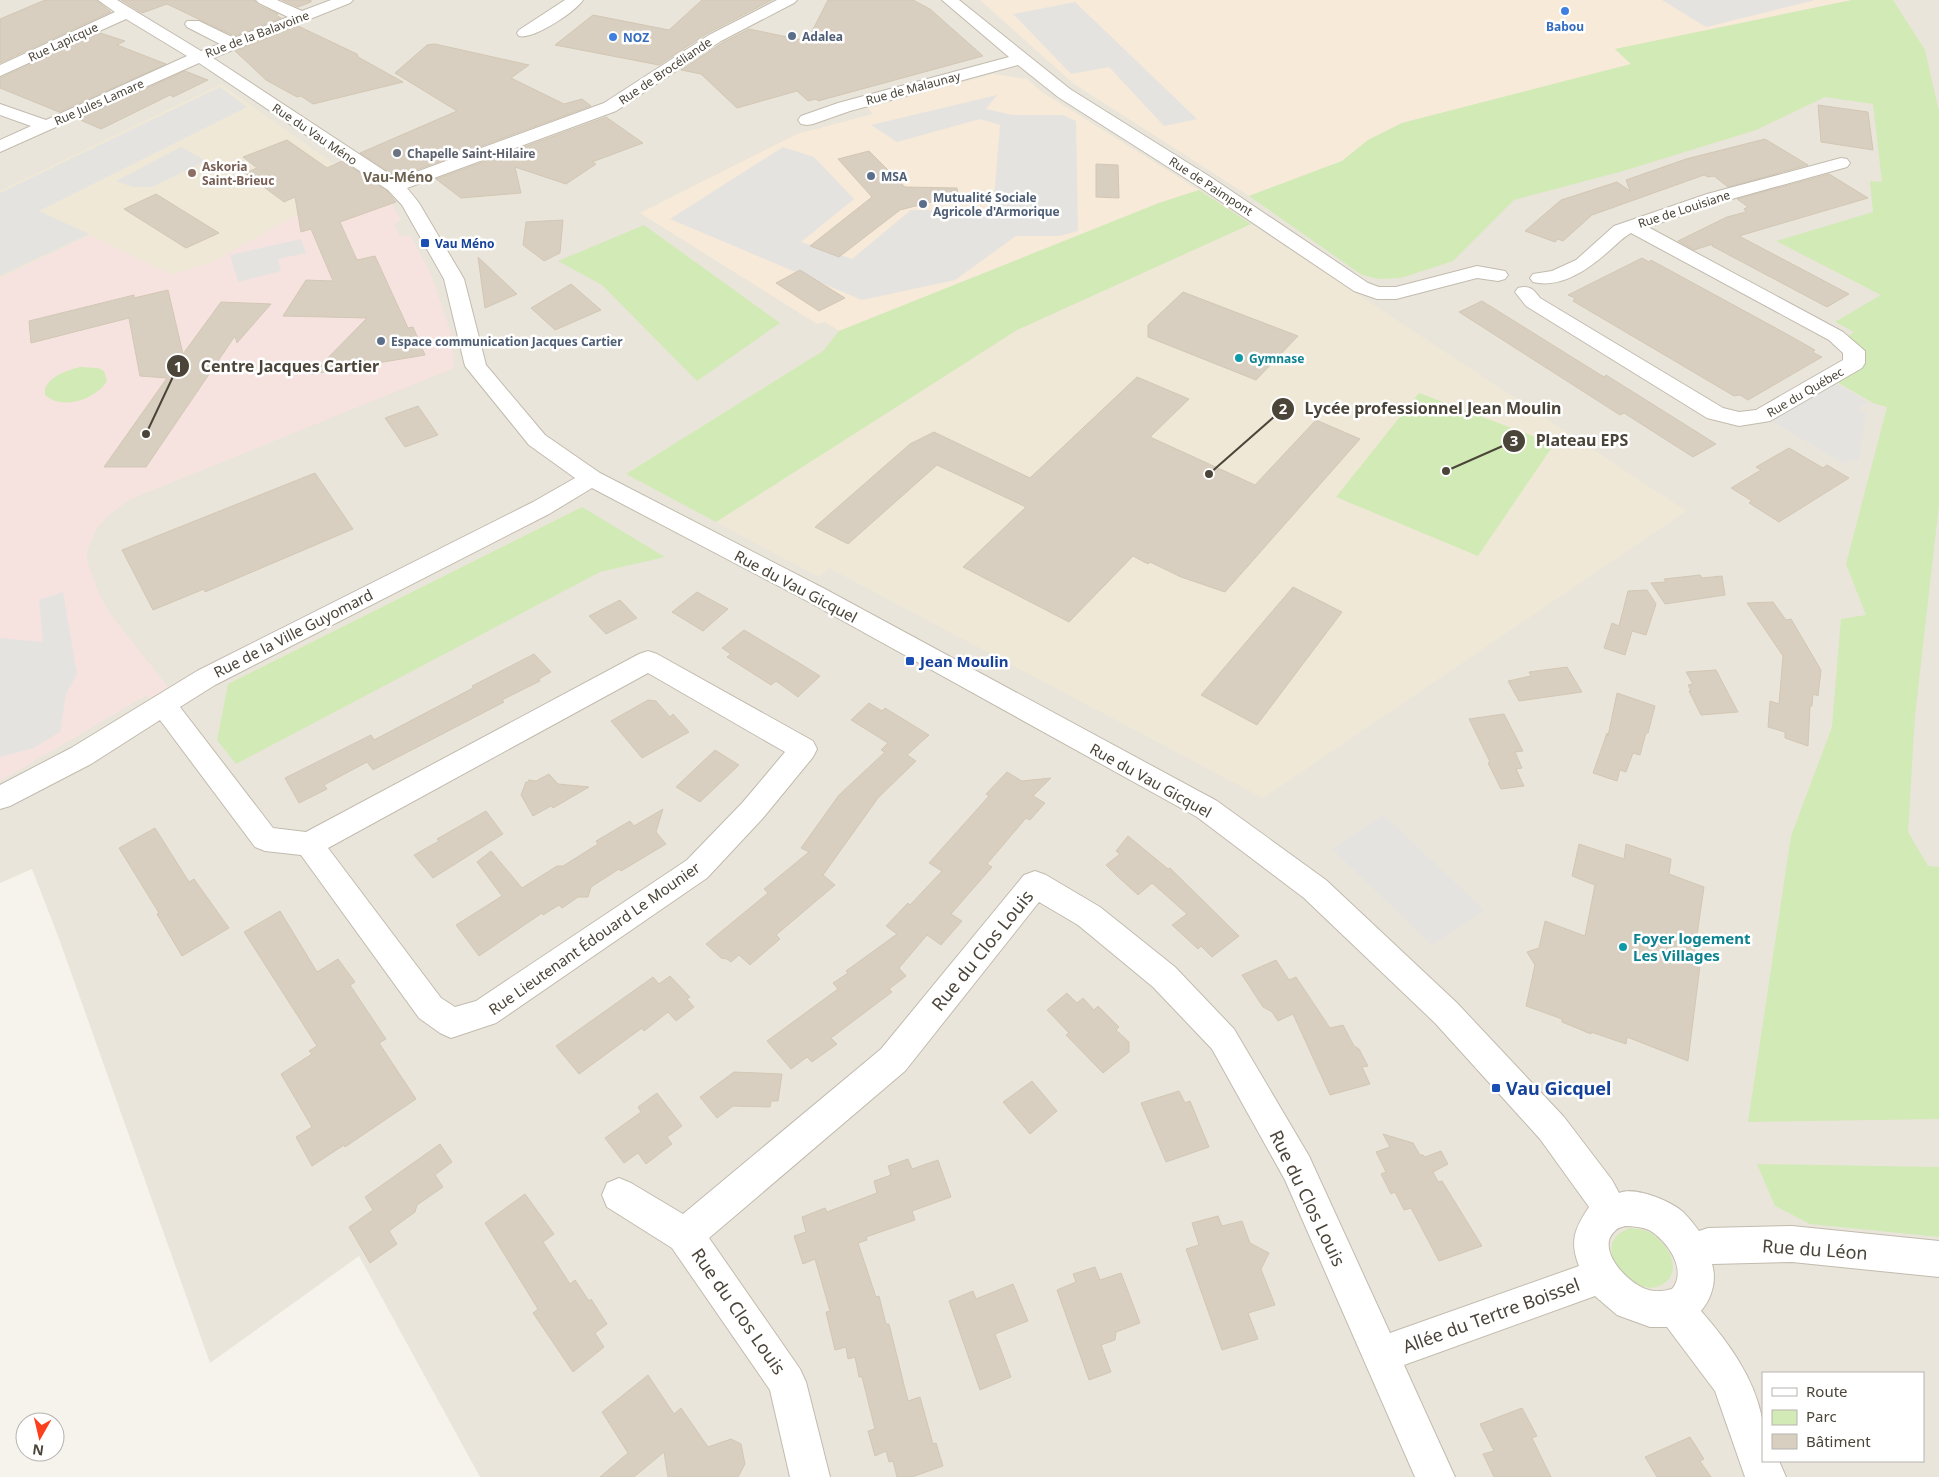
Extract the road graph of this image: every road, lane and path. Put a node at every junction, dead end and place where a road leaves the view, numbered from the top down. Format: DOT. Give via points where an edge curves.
graph roads {
  1 [pos="106,0"];
  2 [pos="264,0"];
  3 [pos="345,0"];
  4 [pos="575,0"];
  5 [pos="789,0"];
  6 [pos="950,0"];
  7 [pos="126,13"];
  8 [pos="300,17"];
  9 [pos="193,24"];
  10 [pos="526,33"];
  11 [pos="233,44"];
  12 [pos="198,58"];
  13 [pos="1021,59"];
  14 [pos="0,71"];
  15 [pos="0,108"];
  16 [pos="807,120"];
  17 [pos="46,126"];
  18 [pos="0,147"];
  19 [pos="1842,163"];
  20 [pos="395,186"];
  21 [pos="1632,226"];
  22 [pos="1526,277"];
  23 [pos="592,478"];
  24 [pos="164,705"];
  25 [pos="0,798"];
  26 [pos="309,844"];
  27 [pos="619,1195"];
  28 [pos="1610,1211"];
  29 [pos="686,1235"];
  30 [pos="1691,1251"];
  31 [pos="1939,1259"];
  32 [pos="1600,1276"];
  33 [pos="1674,1307"];
  34 [pos="1381,1355"];
  35 [pos="810,1477"];
  36 [pos="1434,1477"];
  37 [pos="1766,1477"];
  1 -- 7 [label="street, Rue du Vau Méno"];
  2 -- 8 [label="street"];
  3 -- 8 [label="street, Rue de la Balavoine"];
  4 -- 10 [label="street"];
  5 -- 20 [label="street, Rue de Brocéliande" via="715,38 610,107"];
  6 -- 13 [label="street, Rue de Paimpont"];
  7 -- 12 [label="street, Rue du Vau Méno"];
  7 -- 14 [label="street, Rue Lapicque"];
  8 -- 11 [label="street, Rue de la Balavoine"];
  9 -- 11 [label="street"];
  11 -- 12 [label="street, Rue de la Balavoine"];
  12 -- 17 [label="street, Rue Jules Lamare"];
  12 -- 20 [label="street, Rue du Vau Méno" via="229,75"];
  13 -- 16 [label="street, Rue de Malaunay"];
  13 -- 22 [label="street, Rue de Paimpont" via="1064,93 1190,172 1361,287 1377,293 1396,293 1477,272 1498,275 1500,283 1505,286"];
  15 -- 17 [label="street"];
  17 -- 18 [label="street, Rue Jules Lamare"];
  19 -- 21 [label="street, Rue de Louisiane" via="1714,198"];
  20 -- 23 [label="street, Rue du Vau Méno" via="410,203 454,279 476,366 537,440"];
  21 -- 22 [label="street, Rue de Louisiane" via="1621,230 1583,264 1556,276"];
  21 -- 22 [label="street, Rue du Québec" via="1836,336 1854,351 1854,363 1762,416 1740,419 1715,413 1533,302"];
  23 -- 24 [label="street, Rue de la Ville Guyomard" via="541,508 206,678"];
  23 -- 28 [label="street, Rue du Vau Gicquel" via="1207,809 1315,889 1446,1013 1552,1128 1600,1192"];
  24 -- 25 [label="street, Rue de la Ville Guyomard" via="81,756"];
  24 -- 26 [label="street" via="265,840"];
  26 -- 26 [label="street, Rue Lieutenant Édouard Le Mounier" via="430,1008 451,1024 485,1013 697,869 803,749 648,660"];
  27 -- 29 [label="street, Rue du Clos Louis"];
  28 -- 30 [label="street" via="1640,1209 1655,1214 1682,1236"];
  28 -- 32 [label="street" via="1593,1230 1591,1242 1592,1257"];
  29 -- 34 [label="street, Rue du Clos Louis" via="893,1060 1035,884 1089,916 1164,977 1224,1039 1297,1168"];
  29 -- 35 [label="street, Rue du Clos Louis" via="787,1382"];
  30 -- 31 [label="street, Rue du Léon" via="1708,1246 1792,1244"];
  30 -- 33 [label="street" via="1696,1265 1694,1285 1685,1301"];
  32 -- 33 [label="street" via="1625,1299 1642,1307 1658,1310"];
  32 -- 34 [label="street, Allée du Tertre Boissel"];
  33 -- 37 [label="street" via="1730,1380"];
  34 -- 36 [label="street"];
}
